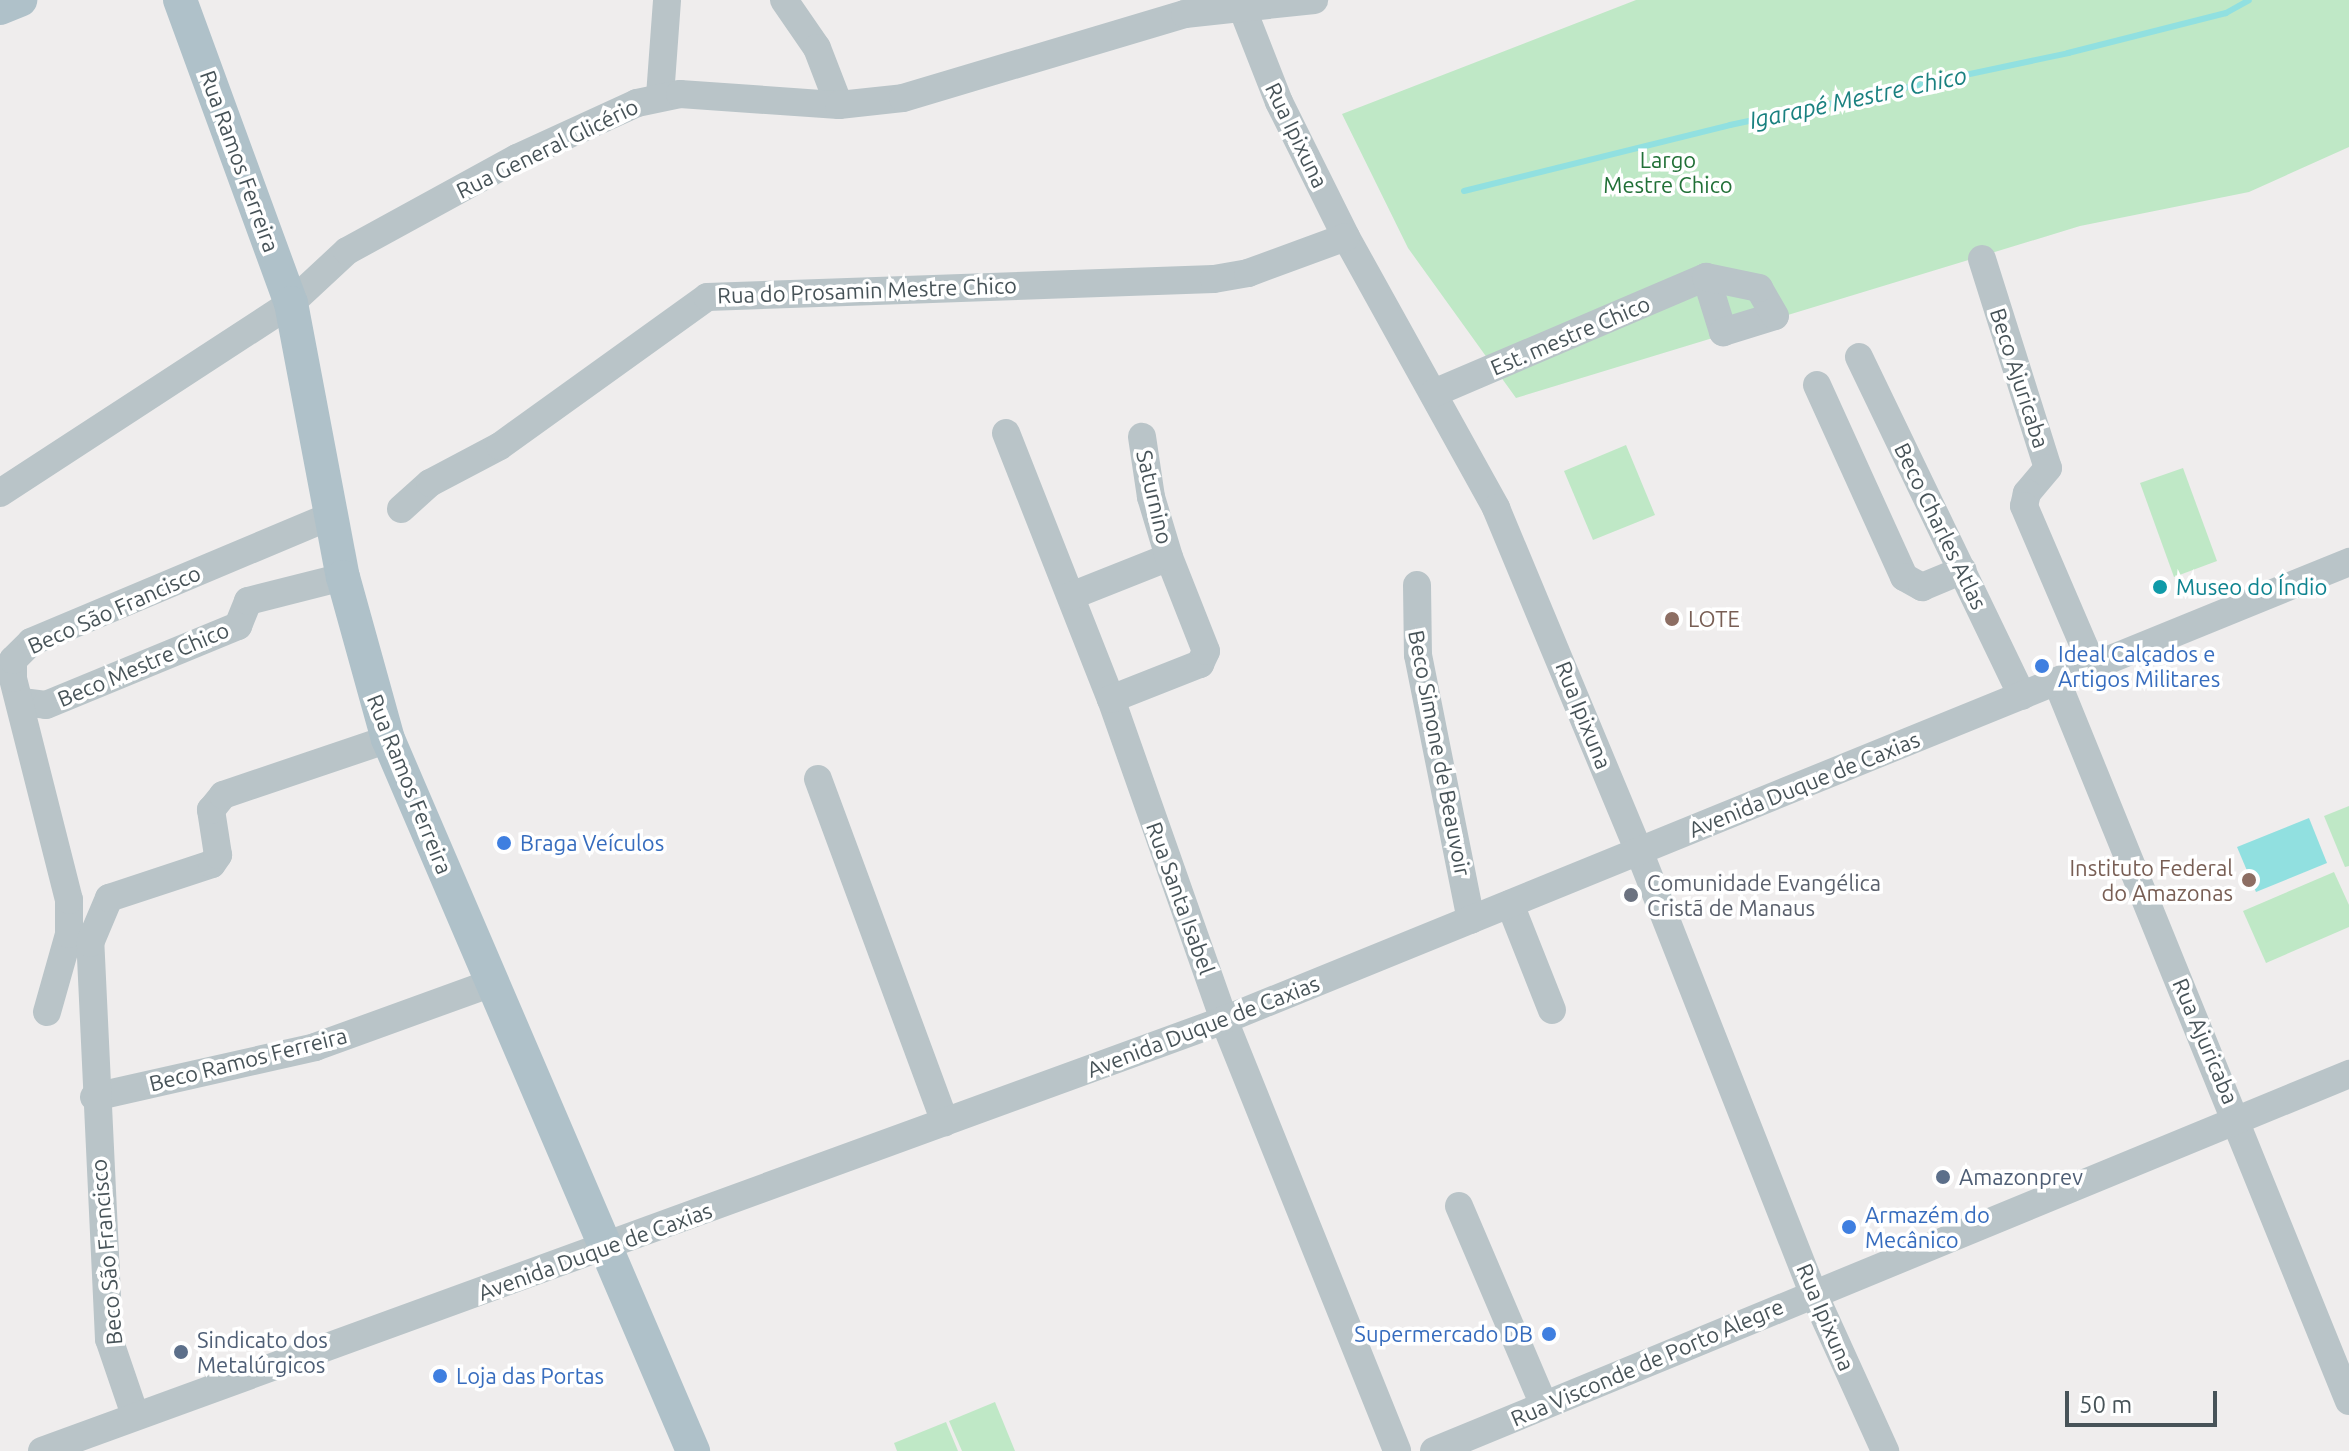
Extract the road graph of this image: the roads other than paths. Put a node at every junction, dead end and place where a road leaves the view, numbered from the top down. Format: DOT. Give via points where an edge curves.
graph roads {
  1 [pos="20,0"];
  2 [pos="153,0"];
  3 [pos="667,0"];
  4 [pos="784,0"];
  5 [pos="1314,0"];
  6 [pos="1241,4"];
  7 [pos="0,8"];
  8 [pos="194,19"];
  9 [pos="660,96"];
  10 [pos="839,105"];
  11 [pos="1346,237"];
  12 [pos="1982,259"];
  13 [pos="1706,277"];
  14 [pos="291,303"];
  15 [pos="1859,357"];
  16 [pos="1817,385"];
  17 [pos="1434,393"];
  18 [pos="1006,433"];
  19 [pos="1142,437"];
  20 [pos="0,493"];
  21 [pos="401,509"];
  22 [pos="331,516"];
  23 [pos="1169,557"];
  24 [pos="2349,562"];
  25 [pos="1963,570"];
  26 [pos="343,577"];
  27 [pos="1417,585"];
  28 [pos="1071,596"];
  29 [pos="2093,667"];
  30 [pos="2057,682"];
  31 [pos="2022,696"];
  32 [pos="1111,699"];
  33 [pos="22,702"];
  34 [pos="388,739"];
  35 [pos="818,779"];
  36 [pos="1639,851"];
  37 [pos="1510,904"];
  38 [pos="1471,920"];
  39 [pos="492,983"];
  40 [pos="1552,1010"];
  41 [pos="47,1012"];
  42 [pos="1224,1020"];
  43 [pos="2349,1074"];
  44 [pos="94,1097"];
  45 [pos="2239,1120"];
  46 [pos="945,1122"];
  47 [pos="1459,1206"];
  48 [pos="606,1248"];
  49 [pos="1813,1292"];
  50 [pos="2349,1401"];
  51 [pos="1544,1405"];
  52 [pos="135,1415"];
  53 [pos="42,1451"];
  54 [pos="693,1451"];
  55 [pos="1397,1451"];
  56 [pos="1434,1451"];
  57 [pos="1885,1451"];
  1 -- 7 [label="main road"];
  2 -- 8 [label="main road"];
  3 -- 9 [label="street"];
  4 -- 10 [label="street" via="817,48"];
  5 -- 6 [label="street, Rua General Glicério"];
  6 -- 10 [label="street, Rua General Glicério" via="1185,14 903,98"];
  6 -- 11 [label="street, Rua Ipixuna" via="1279,102"];
  8 -- 14 [label="main road, Rua Ramos Ferreira"];
  9 -- 10 [label="street, Rua General Glicério"];
  9 -- 14 [label="street, Rua General Glicério" via="517,158 347,251"];
  11 -- 17 [label="street, Rua Ipixuna"];
  11 -- 21 [label="street, Rua do Prosamin Mestre Chico" via="1248,273 1214,279 707,297 691,303 500,446 438,477"];
  12 -- 29 [label="street, Beco Ajuricaba" via="2048,468 2027,493 2024,506"];
  13 -- 17 [label="street, Est. mestre Chico"];
  14 -- 20 [label="street, Rua General Glicério"];
  14 -- 22 [label="main road, Rua Ramos Ferreira"];
  15 -- 25 [label="street, Beco Charles Atlas"];
  16 -- 25 [label="street" via="1904,577 1922,587"];
  17 -- 36 [label="street, Rua Ipixuna" via="1496,508"];
  18 -- 28 [label="street, Rua Santa Isabel"];
  19 -- 23 [label="street, Saturnino" via="1151,497"];
  22 -- 26 [label="main road, Rua Ramos Ferreira"];
  22 -- 33 [label="street, Beco São Francisco" via="31,642 13,660"];
  23 -- 28 [label="street, Saturnino"];
  23 -- 32 [label="street, Saturnino" via="1199,630 1204,659"];
  24 -- 29 [label="street, Avenida Duque de Caxias"];
  25 -- 31 [label="street, Beco Charles Atlas"];
  26 -- 33 [label="street, Beco Mestre Chico" via="248,601 238,626 46,705"];
  26 -- 34 [label="main road, Rua Ramos Ferreira"];
  27 -- 38 [label="street, Beco Simone de Beauvoir" via="1418,655"];
  28 -- 32 [label="street, Rua Santa Isabel"];
  29 -- 30 [label="street, Avenida Duque de Caxias"];
  30 -- 31 [label="street, Avenida Duque de Caxias"];
  30 -- 45 [label="street, Rua Ajuricaba"];
  31 -- 36 [label="street, Avenida Duque de Caxias"];
  32 -- 42 [label="street, Rua Santa Isabel"];
  33 -- 41 [label="street, Beco São Francisco" via="69,900 69,934"];
  34 -- 39 [label="main road, Rua Ramos Ferreira"];
  34 -- 44 [label="street, Beco São Francisco" via="233,788 211,810 218,855 212,864 109,898 90,943"];
  35 -- 46 [label="street"];
  36 -- 37 [label="street, Avenida Duque de Caxias"];
  36 -- 49 [label="street, Rua Ipixuna"];
  37 -- 38 [label="street, Avenida Duque de Caxias"];
  37 -- 40 [label="street"];
  38 -- 42 [label="street, Avenida Duque de Caxias"];
  39 -- 44 [label="street, Beco Ramos Ferreira" via="315,1047"];
  39 -- 48 [label="main road, Rua Ramos Ferreira"];
  42 -- 46 [label="street, Avenida Duque de Caxias"];
  42 -- 55 [label="street, Rua Santa Isabel"];
  43 -- 45 [label="street, Rua Visconde de Porto Alegre"];
  44 -- 52 [label="street, Beco São Francisco" via="109,1339"];
  45 -- 49 [label="street, Rua Visconde de Porto Alegre"];
  45 -- 50 [label="street, Rua Ajuricaba"];
  46 -- 48 [label="street, Avenida Duque de Caxias"];
  47 -- 51 [label="street"];
  48 -- 52 [label="street, Avenida Duque de Caxias"];
  48 -- 54 [label="main road, Rua Ramos Ferreira"];
  49 -- 51 [label="street, Rua Visconde de Porto Alegre"];
  49 -- 57 [label="street, Rua Ipixuna"];
  51 -- 56 [label="street, Rua Visconde de Porto Alegre"];
  52 -- 53 [label="street, Avenida Duque de Caxias"];
}
